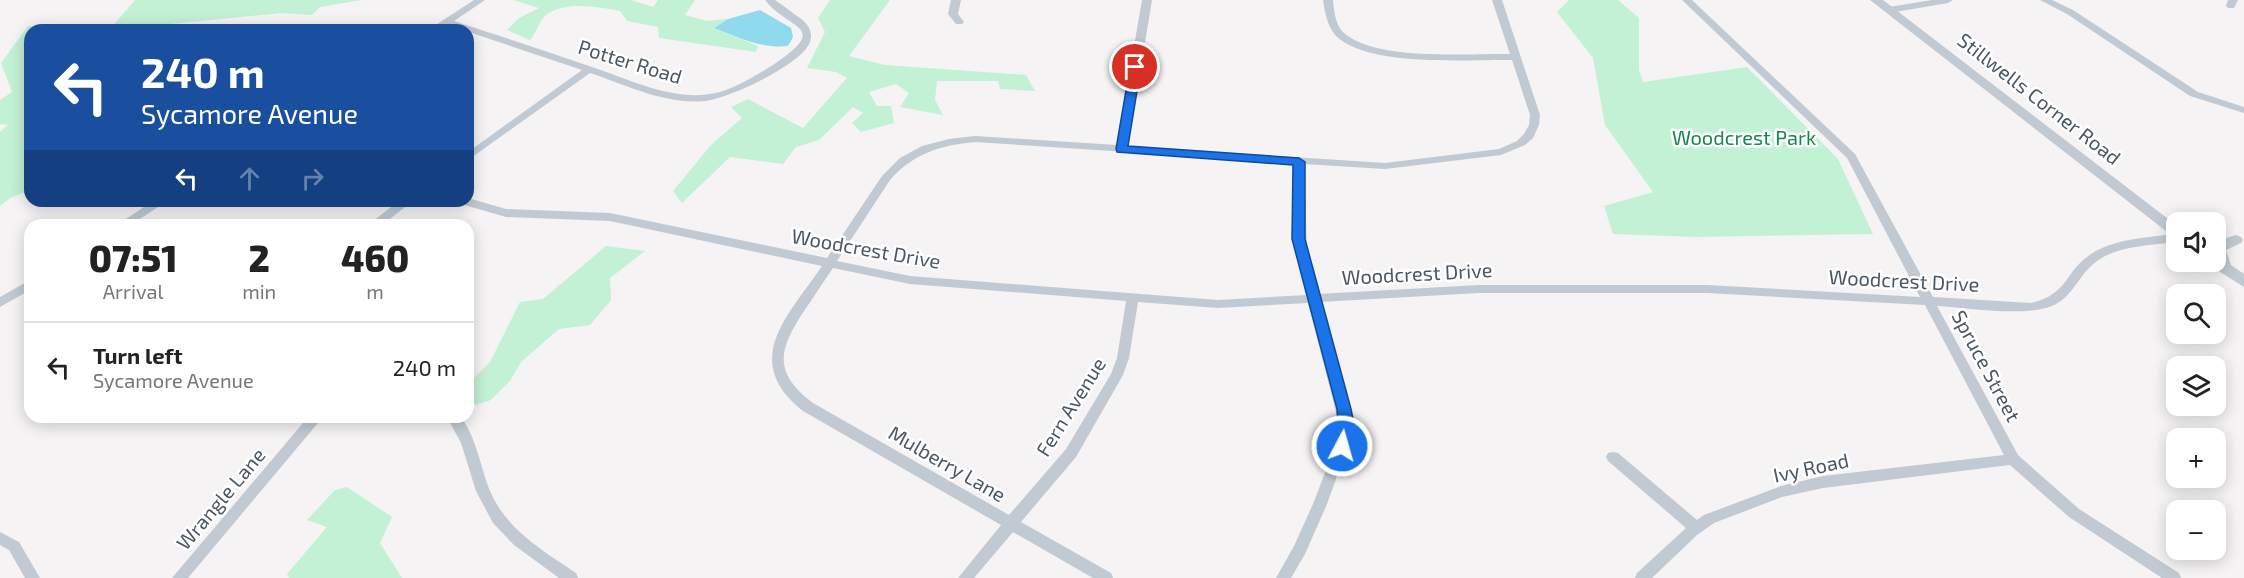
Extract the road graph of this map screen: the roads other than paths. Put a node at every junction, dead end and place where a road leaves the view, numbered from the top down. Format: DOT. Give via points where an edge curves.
graph roads {
  1 [pos="480,0"];
  2 [pos="770,0"];
  3 [pos="956,0"];
  4 [pos="1147,0"];
  5 [pos="1328,0"];
  6 [pos="1497,0"];
  7 [pos="1687,0"];
  8 [pos="1876,0"];
  9 [pos="1948,0"];
  10 [pos="2045,0"];
  11 [pos="1889,10"];
  12 [pos="446,21"];
  13 [pos="959,22"];
  14 [pos="442,24"];
  15 [pos="455,24"];
  16 [pos="474,30"];
  17 [pos="1515,57"];
  18 [pos="589,69"];
  19 [pos="2244,110"];
  20 [pos="1122,149"];
  21 [pos="474,153"];
  22 [pos="1299,162"];
  23 [pos="474,204"];
  24 [pos="152,207"];
  25 [pos="399,207"];
  26 [pos="132,219"];
  27 [pos="382,219"];
  28 [pos="2166,224"];
  29 [pos="2166,240"];
  30 [pos="829,264"];
  31 [pos="2226,268"];
  32 [pos="2244,282"];
  33 [pos="24,288"];
  34 [pos="1133,298"];
  35 [pos="1314,299"];
  36 [pos="1930,302"];
  37 [pos="0,303"];
  38 [pos="311,423"];
  39 [pos="457,423"];
  40 [pos="1613,457"];
  41 [pos="2013,459"];
  42 [pos="1011,524"];
  43 [pos="1696,528"];
  44 [pos="0,538"];
  45 [pos="561,576"];
  46 [pos="33,578"];
  47 [pos="179,578"];
  48 [pos="965,578"];
  49 [pos="1106,578"];
  50 [pos="1282,578"];
  51 [pos="1642,578"];
  52 [pos="2175,578"];
  1 -- 12 [label="street"];
  2 -- 18 [label="street, Potter Road" via="802,23 806,40 790,57 727,93 683,97"];
  3 -- 13 [label="street" via="953,14"];
  4 -- 20 [label="street"];
  5 -- 17 [label="street" via="1335,28 1349,41 1368,50"];
  6 -- 17 [label="street"];
  7 -- 36 [label="street, Spruce Street" via="1851,156"];
  8 -- 11 [label="street, Stillwells Corner Road"];
  9 -- 11 [label="street"];
  10 -- 19 [label="street" via="2070,12 2193,94"];
  11 -- 28 [label="street, Stillwells Corner Road"];
  12 -- 14 [label="street"];
  12 -- 15 [label="street, Potter Road"];
  16 -- 18 [label="street, Potter Road"];
  17 -- 22 [label="street" via="1535,115 1529,136 1512,148 1486,155 1385,166"];
  18 -- 21 [label="street"];
  20 -- 22 [label="street"];
  20 -- 30 [label="street" via="975,139 928,147 892,170"];
  22 -- 35 [label="street" via="1298,239"];
  23 -- 30 [label="street, Woodcrest Drive" via="507,213 610,218"];
  24 -- 26 [label="street"];
  25 -- 27 [label="street"];
  29 -- 36 [label="street, Woodcrest Drive" via="2103,253 2090,261 2065,294 2041,305 2017,308"];
  30 -- 34 [label="street, Woodcrest Drive" via="910,280"];
  30 -- 42 [label="street, Mulberry Lane" via="783,334 778,350 779,374 788,390 808,407"];
  31 -- 32 [label="street"];
  33 -- 37 [label="street"];
  34 -- 35 [label="street, Woodcrest Drive" via="1218,304"];
  34 -- 42 [label="street, Fern Avenue" via="1117,375 1071,453"];
  35 -- 36 [label="street, Woodcrest Drive" via="1479,289 1707,289"];
  35 -- 50 [label="street" via="1344,409 1345,431 1297,557"];
  36 -- 41 [label="street, Spruce Street"];
  38 -- 47 [label="street, Wrangle Lane"];
  39 -- 45 [label="street" via="495,516 513,537"];
  40 -- 43 [label="street"];
  41 -- 43 [label="street, Ivy Road" via="1823,482 1781,492 1709,519"];
  41 -- 52 [label="street, Spruce Street" via="2074,513"];
  42 -- 48 [label="street, Fern Avenue"];
  42 -- 49 [label="street, Mulberry Lane"];
  43 -- 51 [label="street, Ivy Road"];
  44 -- 46 [label="street" via="14,546"];
}
